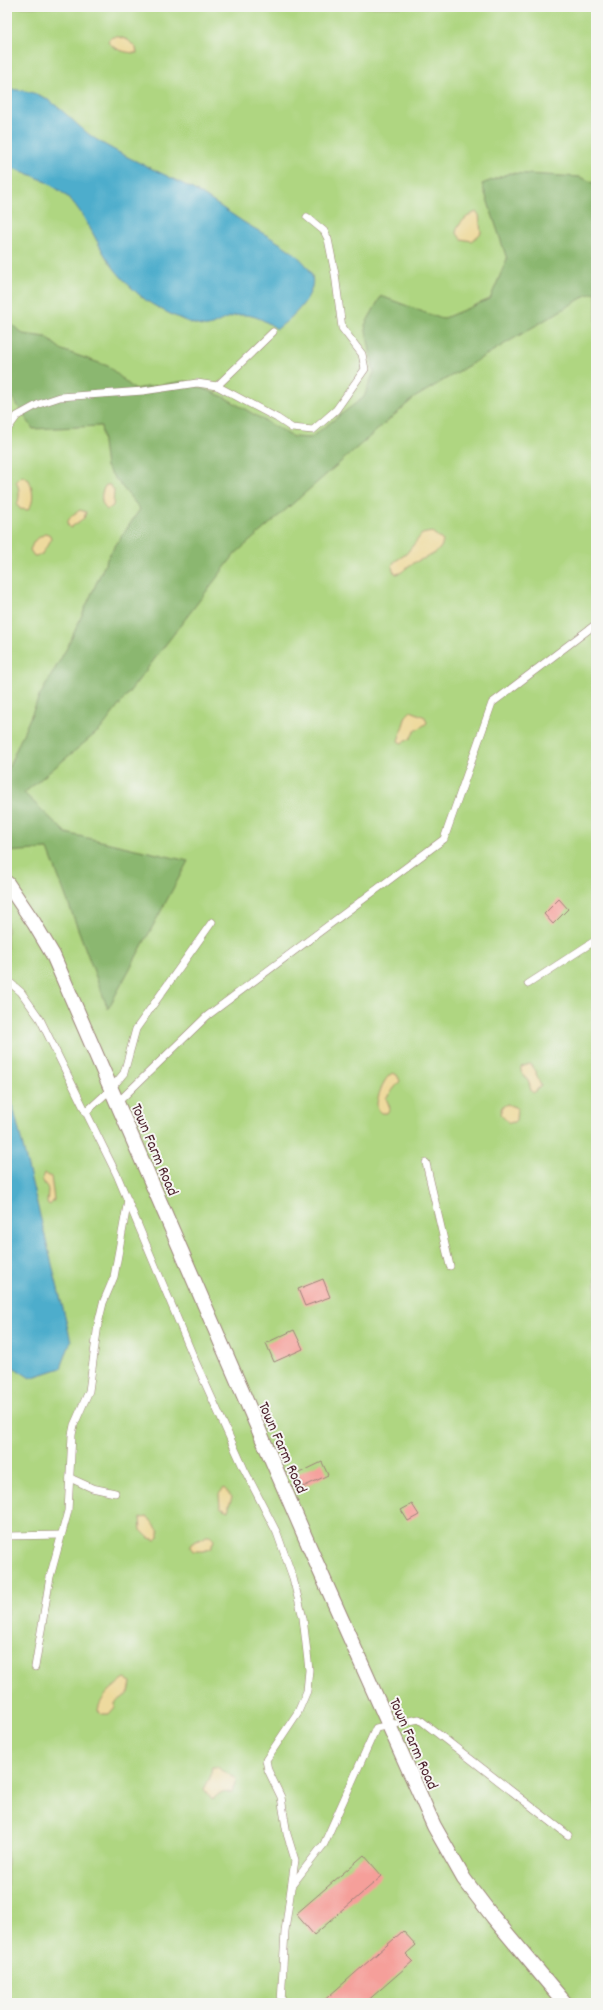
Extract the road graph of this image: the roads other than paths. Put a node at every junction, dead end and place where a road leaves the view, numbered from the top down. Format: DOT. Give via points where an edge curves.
graph roads {
  1 [pos="307,217"];
  2 [pos="273,332"];
  3 [pos="217,386"];
  4 [pos="7,430"];
  5 [pos="596,624"];
  6 [pos="7,883"];
  7 [pos="212,922"];
  8 [pos="596,940"];
  9 [pos="7,980"];
  10 [pos="528,984"];
  11 [pos="112,1089"];
  12 [pos="117,1102"];
  13 [pos="86,1112"];
  14 [pos="426,1162"];
  15 [pos="128,1200"];
  16 [pos="450,1266"];
  17 [pos="70,1478"];
  18 [pos="115,1493"];
  19 [pos="61,1535"];
  20 [pos="7,1536"];
  21 [pos="35,1667"];
  22 [pos="390,1726"];
  23 [pos="568,1835"];
  24 [pos="292,1885"];
  25 [pos="281,2003"];
  26 [pos="565,2003"];
  1 -- 3 [label="lane" via="324,231 328,239 342,328 362,354 365,369 336,410 312,430 292,428"];
  2 -- 3 [label="lane"];
  3 -- 4 [label="lane" via="197,383 143,391 60,397 39,404 17,416"];
  5 -- 12 [label="lane" via="492,703 444,840 207,1016"];
  6 -- 11 [label="street, Town Farm Road" via="53,956"];
  7 -- 11 [label="lane" via="136,1029 124,1073"];
  8 -- 10 [label="lane"];
  9 -- 13 [label="lane" via="22,992 40,1019"];
  11 -- 12 [label="street, Town Farm Road"];
  11 -- 13 [label="lane"];
  12 -- 22 [label="street, Town Farm Road" via="316,1562"];
  13 -- 15 [label="lane"];
  14 -- 16 [label="lane"];
  15 -- 17 [label="lane" via="114,1277 103,1303 98,1324 89,1391 74,1425"];
  15 -- 24 [label="lane" via="240,1462 277,1533 293,1578 303,1618 309,1670 307,1692 298,1712 266,1760 281,1797 287,1834 296,1860"];
  17 -- 18 [label="lane" via="92,1488"];
  17 -- 19 [label="lane" via="68,1511"];
  19 -- 20 [label="lane"];
  19 -- 21 [label="lane" via="50,1577"];
  22 -- 23 [label="lane" via="419,1720"];
  22 -- 24 [label="lane" via="376,1728 324,1844"];
  22 -- 26 [label="street, Town Farm Road" via="417,1791 456,1867 493,1917"];
  24 -- 25 [label="lane" via="285,1931"];
}
